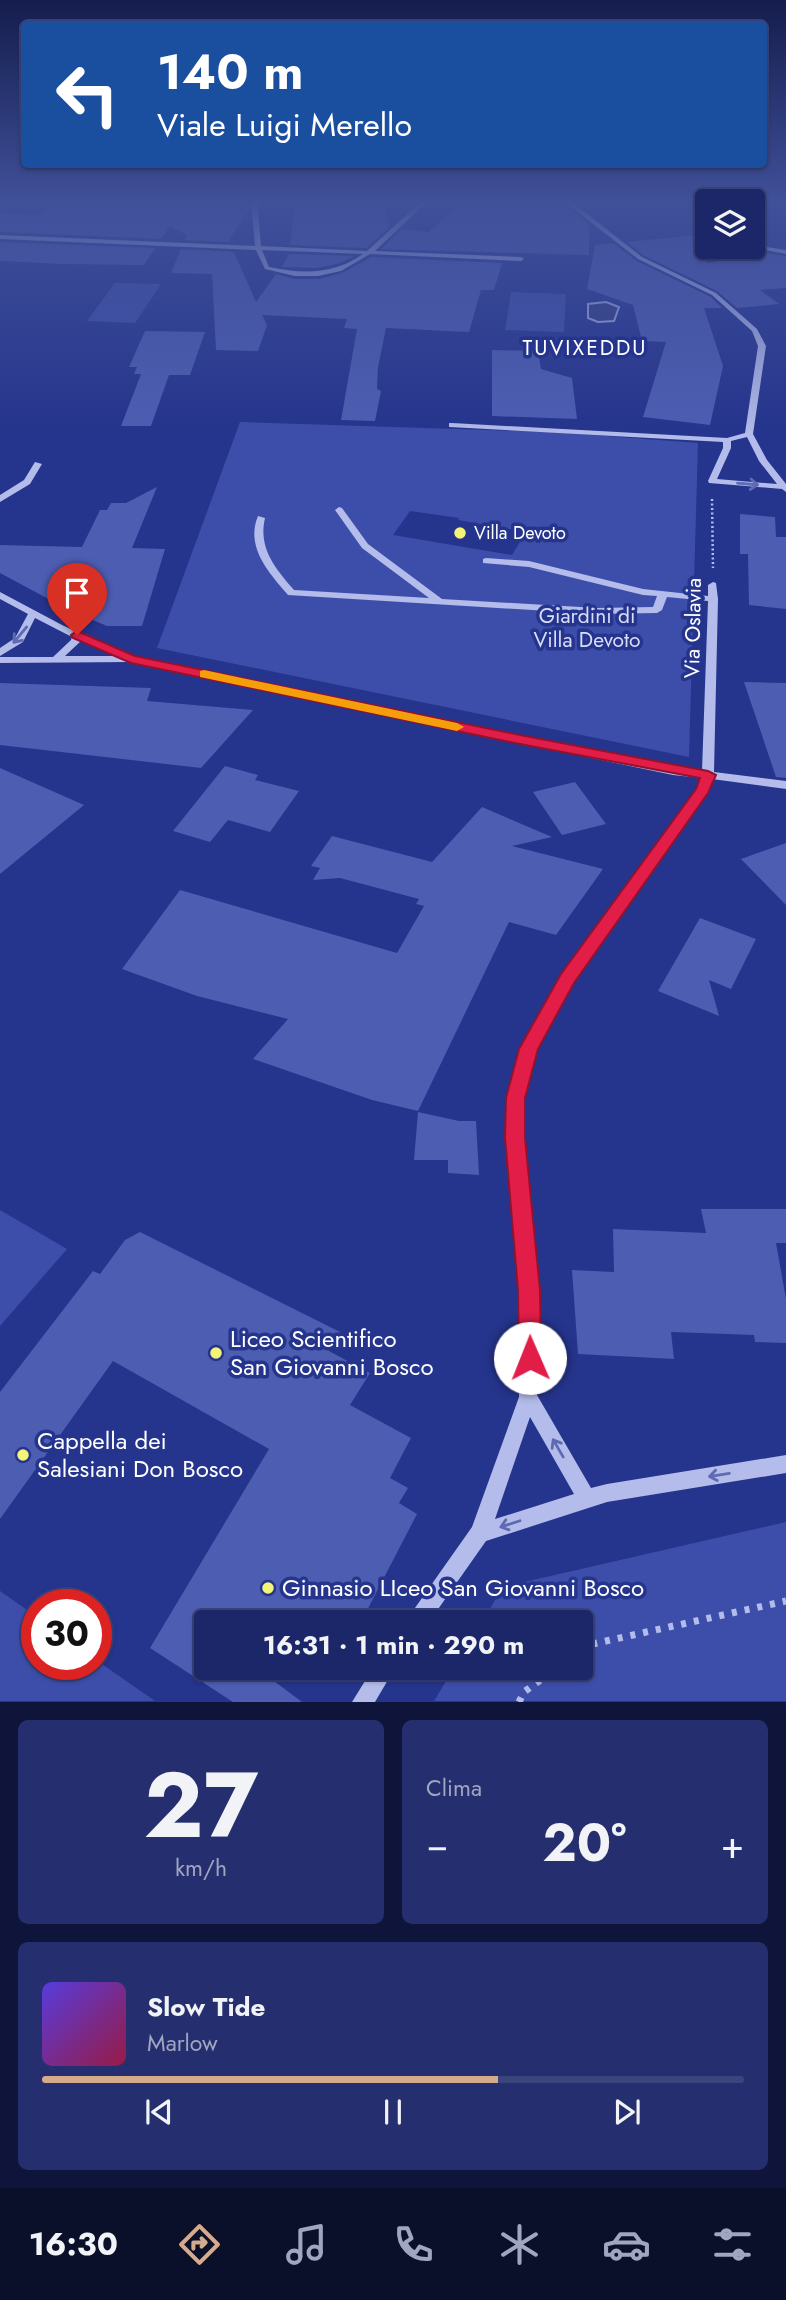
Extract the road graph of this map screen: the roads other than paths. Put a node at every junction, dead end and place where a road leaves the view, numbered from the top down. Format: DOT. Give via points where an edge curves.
graph roads {
  1 [pos="683,278"];
  2 [pos="452,425"];
  3 [pos="749,434"];
  4 [pos="727,440"];
  5 [pos="38,464"];
  6 [pos="785,488"];
  7 [pos="0,499"];
  8 [pos="339,510"];
  9 [pos="261,518"];
  10 [pos="486,561"];
  11 [pos="713,585"];
  12 [pos="663,594"];
  13 [pos="0,595"];
  14 [pos="713,599"];
  15 [pos="439,601"];
  16 [pos="33,613"];
  17 [pos="77,635"];
  18 [pos="0,653"];
  19 [pos="56,659"];
  20 [pos="131,659"];
  21 [pos="0,660"];
  22 [pos="708,775"];
  23 [pos="786,785"];
  24 [pos="528,1397"];
  25 [pos="786,1464"];
  26 [pos="587,1499"];
  27 [pos="480,1533"];
  28 [pos="425,1610"];
  29 [pos="377,1680"];
  30 [pos="362,1702"];
  1 -- 3 [label="street" via="714,294 755,330 762,346"];
  2 -- 4 [label="street"];
  3 -- 4 [label="street"];
  3 -- 6 [label="street"];
  4 -- 6 [label="street, one-way" via="712,481"];
  5 -- 7 [label="street" via="27,482"];
  8 -- 15 [label="street" via="365,546"];
  9 -- 15 [label="street" via="258,526 264,561 291,593"];
  10 -- 12 [label="street" via="529,564"];
  11 -- 14 [label="street, Via Oslavia"];
  12 -- 14 [label="street"];
  12 -- 15 [label="street" via="657,610"];
  13 -- 16 [label="street"];
  14 -- 22 [label="street, Via Oslavia"];
  16 -- 17 [label="street"];
  16 -- 18 [label="street, one-way" via="19,640"];
  17 -- 19 [label="street"];
  17 -- 20 [label="street"];
  19 -- 20 [label="street"];
  19 -- 21 [label="street"];
  20 -- 22 [label="street"];
  22 -- 23 [label="street"];
  22 -- 24 [label="street" via="703,790 567,979 528,1049 516,1098 515,1125 529,1290"];
  26 -- 24 [label="street, one-way"];
  24 -- 27 [label="street"];
  25 -- 26 [label="street, one-way"];
  26 -- 27 [label="street, one-way"];
  27 -- 28 [label="street"];
  29 -- 30 [label="street"];
}
